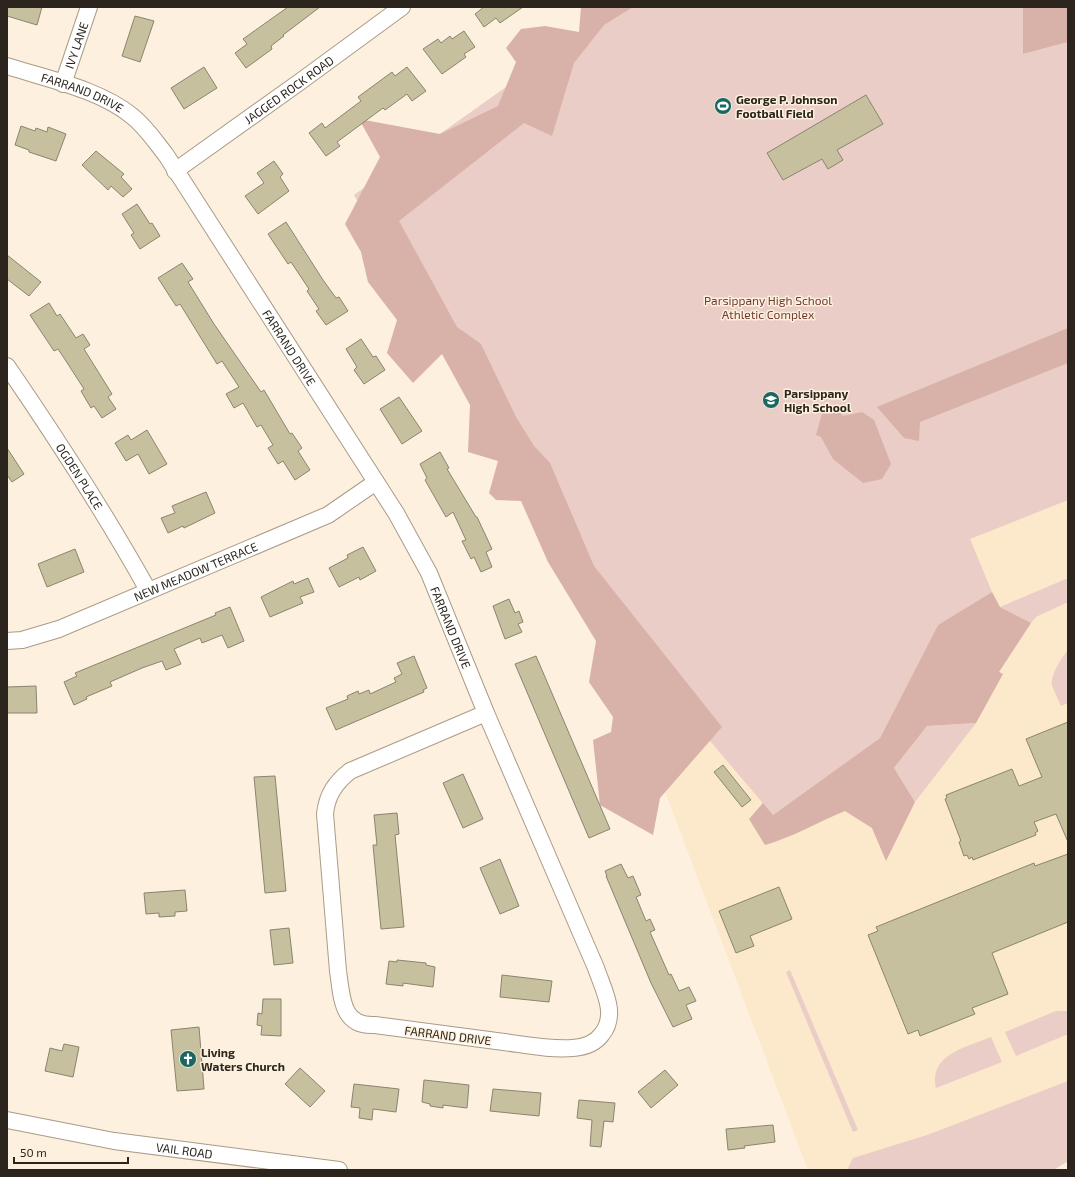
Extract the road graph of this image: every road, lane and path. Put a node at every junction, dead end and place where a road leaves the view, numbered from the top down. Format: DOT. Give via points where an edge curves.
graph roads {
  1 [pos="89,7"];
  2 [pos="402,7"];
  3 [pos="7,66"];
  4 [pos="64,84"];
  5 [pos="175,170"];
  6 [pos="7,366"];
  7 [pos="376,482"];
  8 [pos="148,590"];
  9 [pos="7,641"];
  10 [pos="486,713"];
  11 [pos="7,1120"];
  12 [pos="339,1170"];
  1 -- 4 [label="street, IVY LANE"];
  2 -- 5 [label="street, JAGGED ROCK ROAD"];
  3 -- 4 [label="street, FARRAND DRIVE"];
  4 -- 5 [label="street, FARRAND DRIVE" via="97,95 132,116 147,130"];
  5 -- 7 [label="street, FARRAND DRIVE"];
  6 -- 8 [label="street, OGDEN PLACE" via="117,533"];
  7 -- 8 [label="street, NEW MEADOW TERRACE" via="328,514"];
  7 -- 10 [label="street, FARRAND DRIVE" via="428,573"];
  8 -- 9 [label="street, NEW MEADOW TERRACE" via="59,629 22,640"];
  10 -- 10 [label="street, FARRAND DRIVE" via="575,919 608,1004 608,1024 599,1037 587,1046 556,1048 375,1025 364,1026 347,1015 338,971 325,814 329,794 334,785 350,771"];
  11 -- 12 [label="street, VAIL ROAD" via="114,1141"];
}
